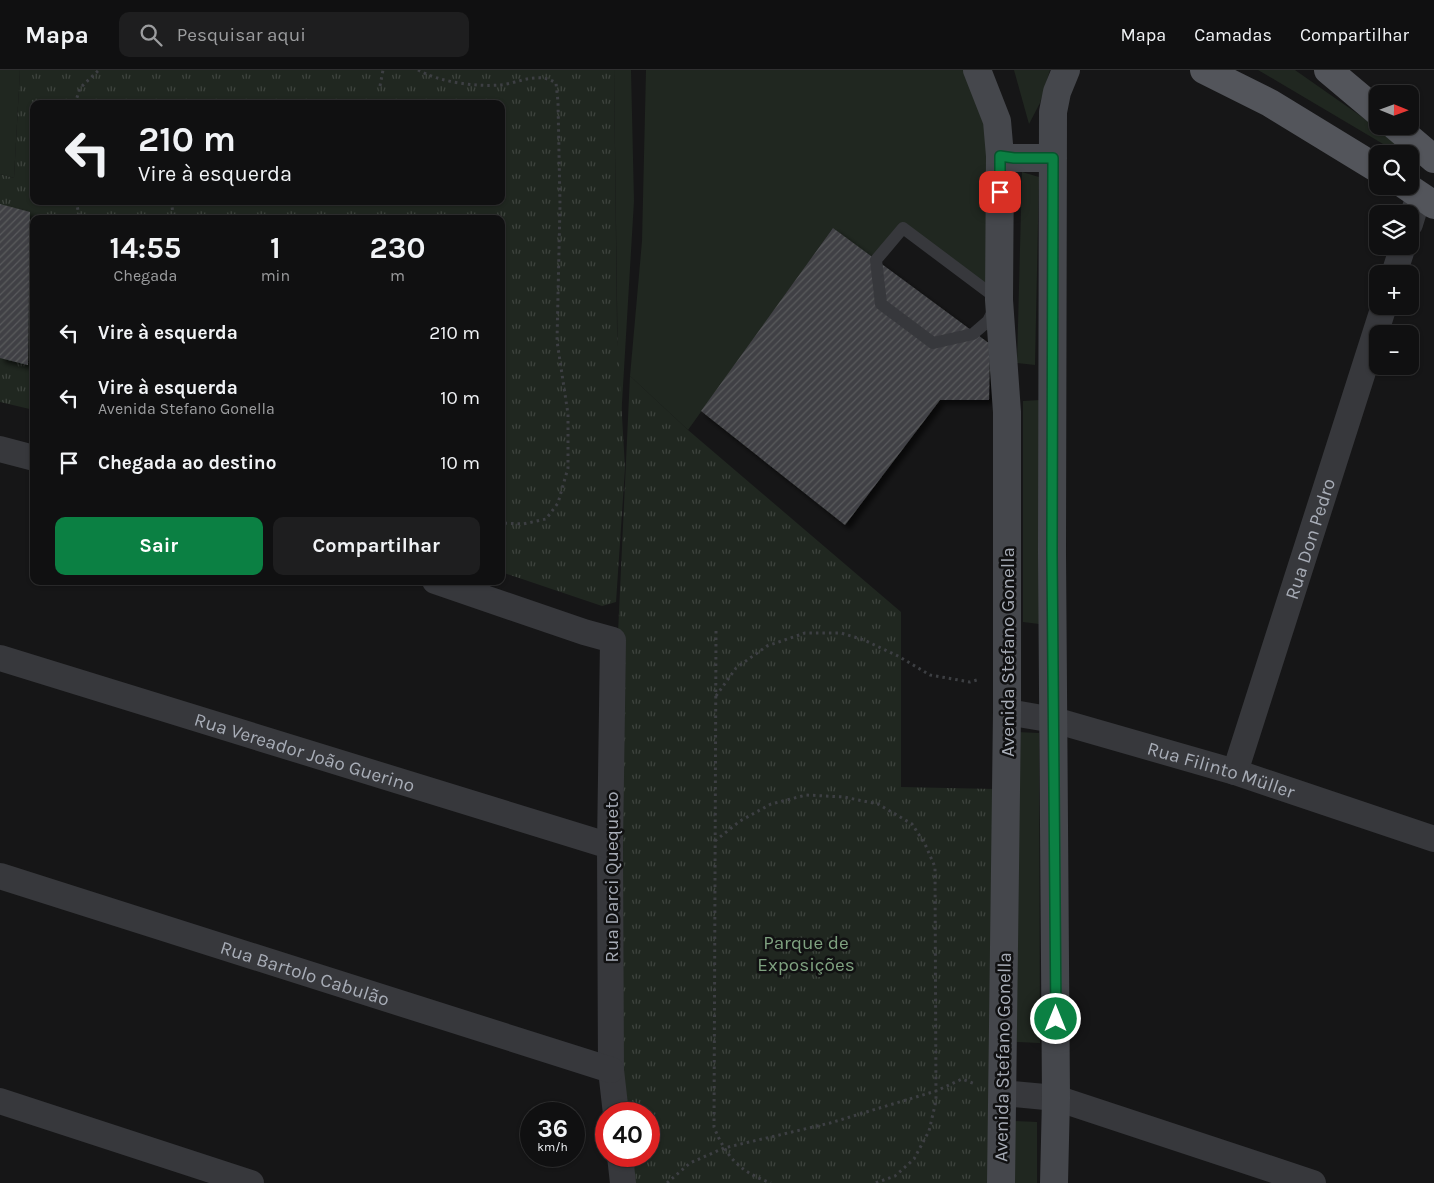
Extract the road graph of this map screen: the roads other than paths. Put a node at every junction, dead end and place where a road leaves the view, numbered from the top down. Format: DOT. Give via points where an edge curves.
graph roads {
  1 [pos="977,70"];
  2 [pos="1066,70"];
  3 [pos="1204,70"];
  4 [pos="1328,70"];
  5 [pos="1369,104"];
  6 [pos="1406,135"];
  7 [pos="1000,156"];
  8 [pos="1053,158"];
  9 [pos="1433,158"];
  10 [pos="1369,164"];
  11 [pos="999,300"];
  12 [pos="1381,315"];
  13 [pos="0,449"];
  14 [pos="30,457"];
  15 [pos="446,585"];
  16 [pos="0,658"];
  17 [pos="1007,712"];
  18 [pos="1054,720"];
  19 [pos="1236,772"];
  20 [pos="1434,839"];
  21 [pos="610,846"];
  22 [pos="0,876"];
  23 [pos="611,1070"];
  24 [pos="1002,1093"];
  25 [pos="1056,1098"];
  26 [pos="0,1101"];
  27 [pos="615,1102"];
  28 [pos="621,1167"];
  29 [pos="251,1183"];
  30 [pos="623,1183"];
  31 [pos="1001,1183"];
  32 [pos="1054,1183"];
  33 [pos="1313,1183"];
  1 -- 7 [label="street, Avenida Stefano Gonella" via="997,121"];
  2 -- 8 [label="street" via="1053,112"];
  3 -- 10 [label="main road" via="1270,103"];
  4 -- 5 [label="main road"];
  6 -- 9 [label="main road"];
  7 -- 8 [label="street"];
  7 -- 11 [label="street, Avenida Stefano Gonella"];
  8 -- 18 [label="street"];
  11 -- 11 [label="lane" via="988,321 973,334 933,343 881,304 876,260 903,228"];
  11 -- 17 [label="street, Avenida Stefano Gonella" via="1007,412"];
  12 -- 19 [label="street, Rua Don Pedro"];
  13 -- 14 [label="street"];
  15 -- 21 [label="street, Rua Darci Quequeto" via="613,640"];
  16 -- 21 [label="street, Rua Vereador João Guerino"];
  17 -- 18 [label="street, Rua Filinto Müller"];
  17 -- 24 [label="street, Avenida Stefano Gonella"];
  18 -- 19 [label="street, Rua Filinto Müller"];
  18 -- 25 [label="street"];
  19 -- 20 [label="street, Rua Filinto Müller"];
  21 -- 23 [label="street, Rua Darci Quequeto"];
  22 -- 23 [label="street, Rua Bartolo Cabulão"];
  23 -- 27 [label="street, Rua Darci Quequeto"];
  24 -- 25 [label="street"];
  24 -- 31 [label="street, Avenida Stefano Gonella"];
  25 -- 32 [label="street"];
  25 -- 33 [label="street"];
  26 -- 29 [label="street"];
  28 -- 30 [label="street"];
}
